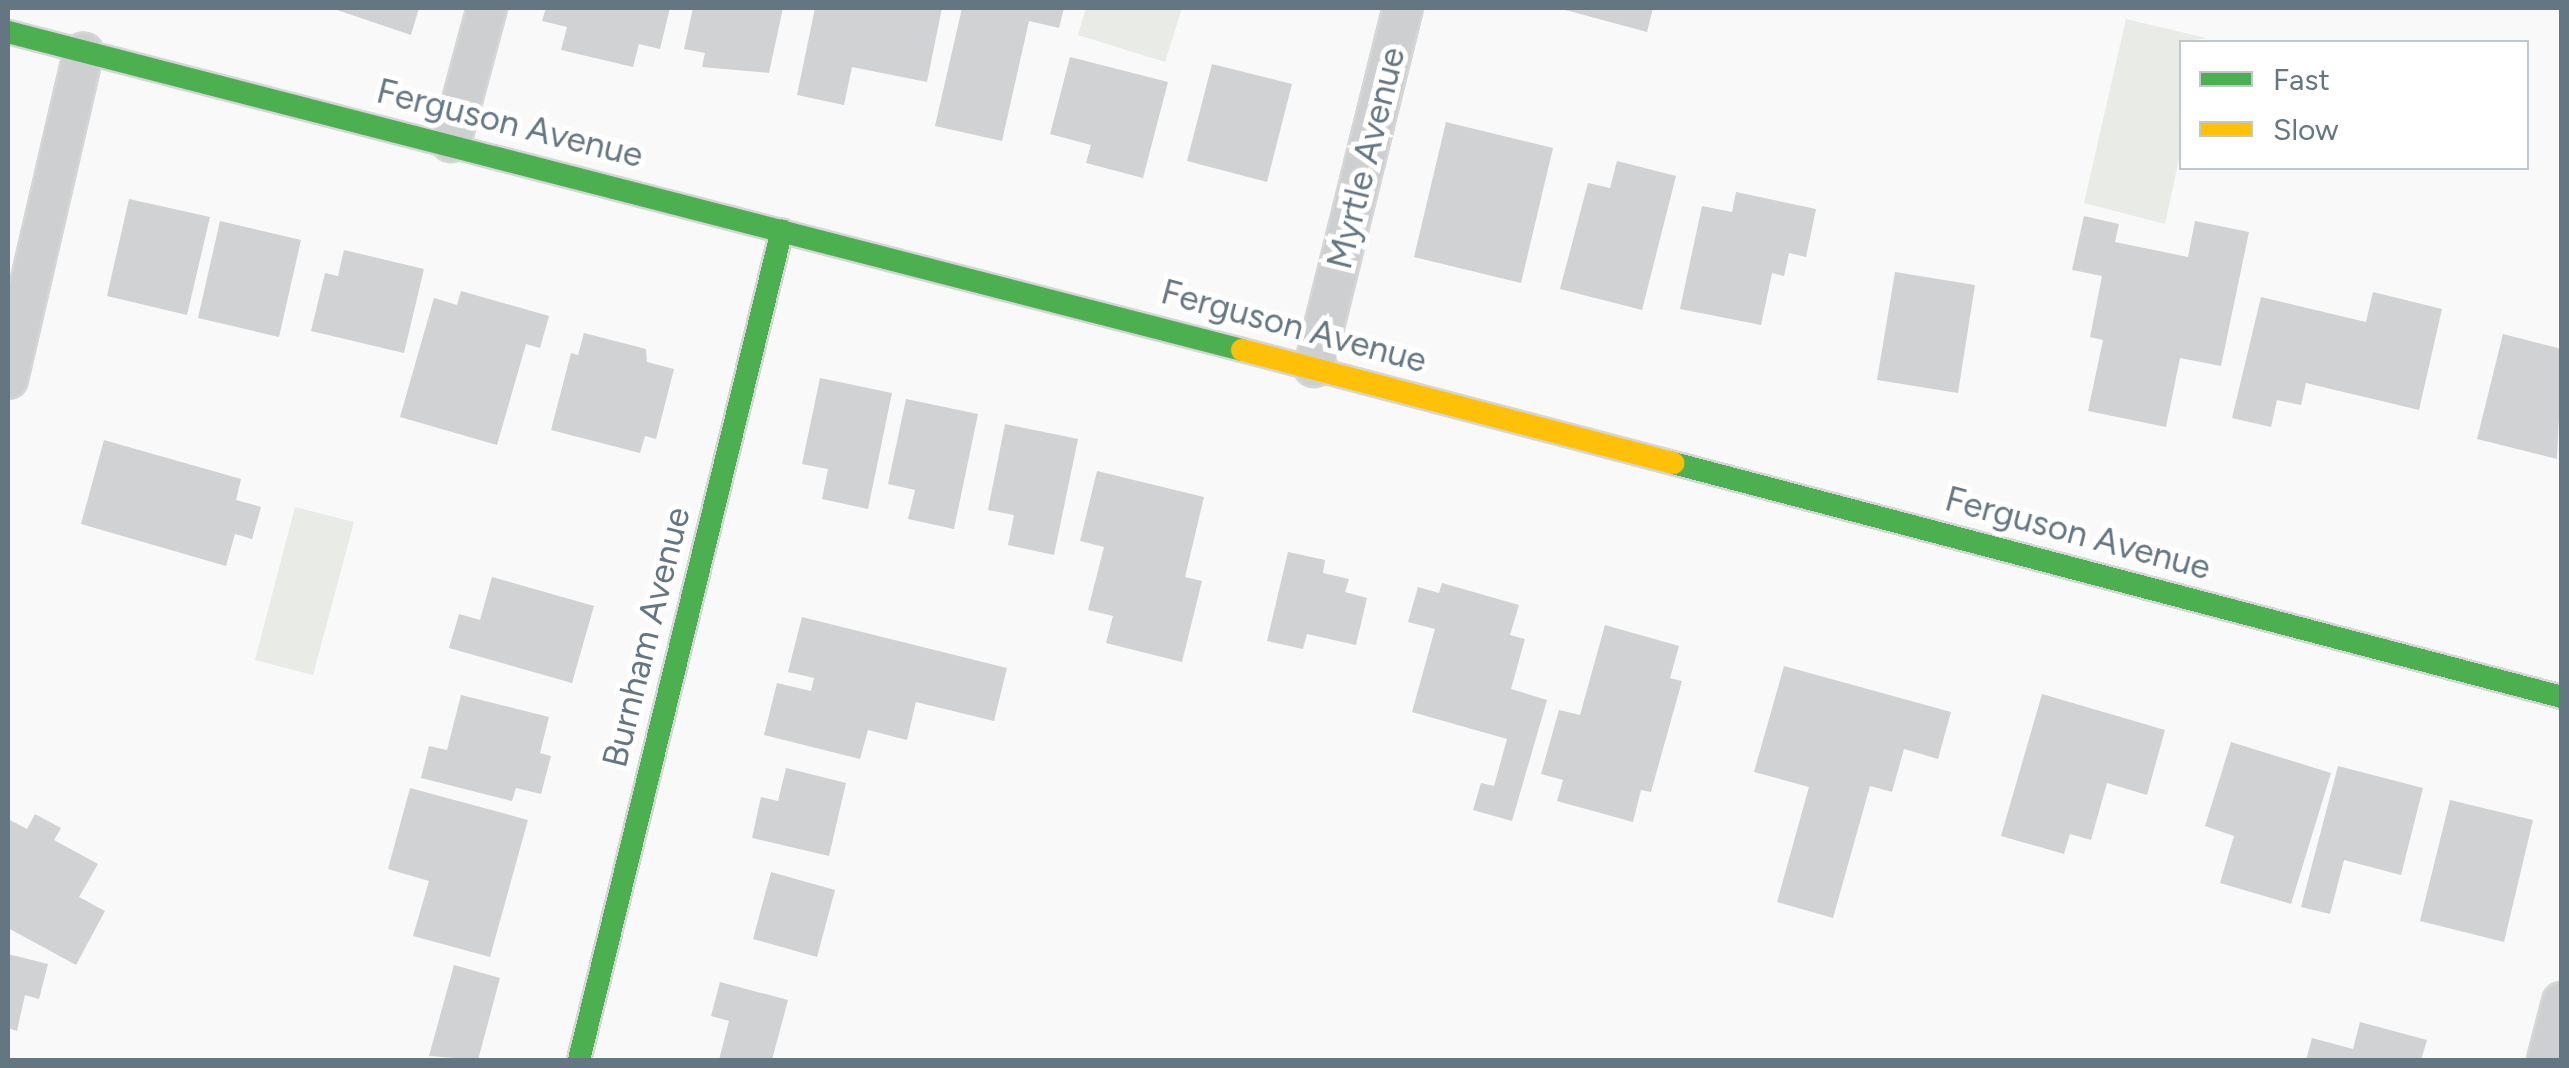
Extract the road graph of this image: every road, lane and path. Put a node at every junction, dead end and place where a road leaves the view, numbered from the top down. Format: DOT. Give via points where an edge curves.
graph roads {
  1 [pos="487,8"];
  2 [pos="1403,8"];
  3 [pos="8,32"];
  4 [pos="83,53"];
  5 [pos="451,142"];
  6 [pos="782,230"];
  7 [pos="1314,367"];
  8 [pos="8,379"];
  9 [pos="2562,696"];
  10 [pos="2562,1002"];
  11 [pos="579,1060"];
  12 [pos="2546,1060"];
  1 -- 5 [label="street"];
  2 -- 7 [label="street, Myrtle Avenue"];
  3 -- 4 [label="street, Ferguson Avenue"];
  4 -- 5 [label="street, Ferguson Avenue"];
  4 -- 8 [label="street"];
  5 -- 6 [label="street, Ferguson Avenue"];
  6 -- 7 [label="street, Ferguson Avenue"];
  6 -- 11 [label="street, Burnham Avenue"];
  7 -- 9 [label="street, Ferguson Avenue"];
  10 -- 12 [label="street"];
}
